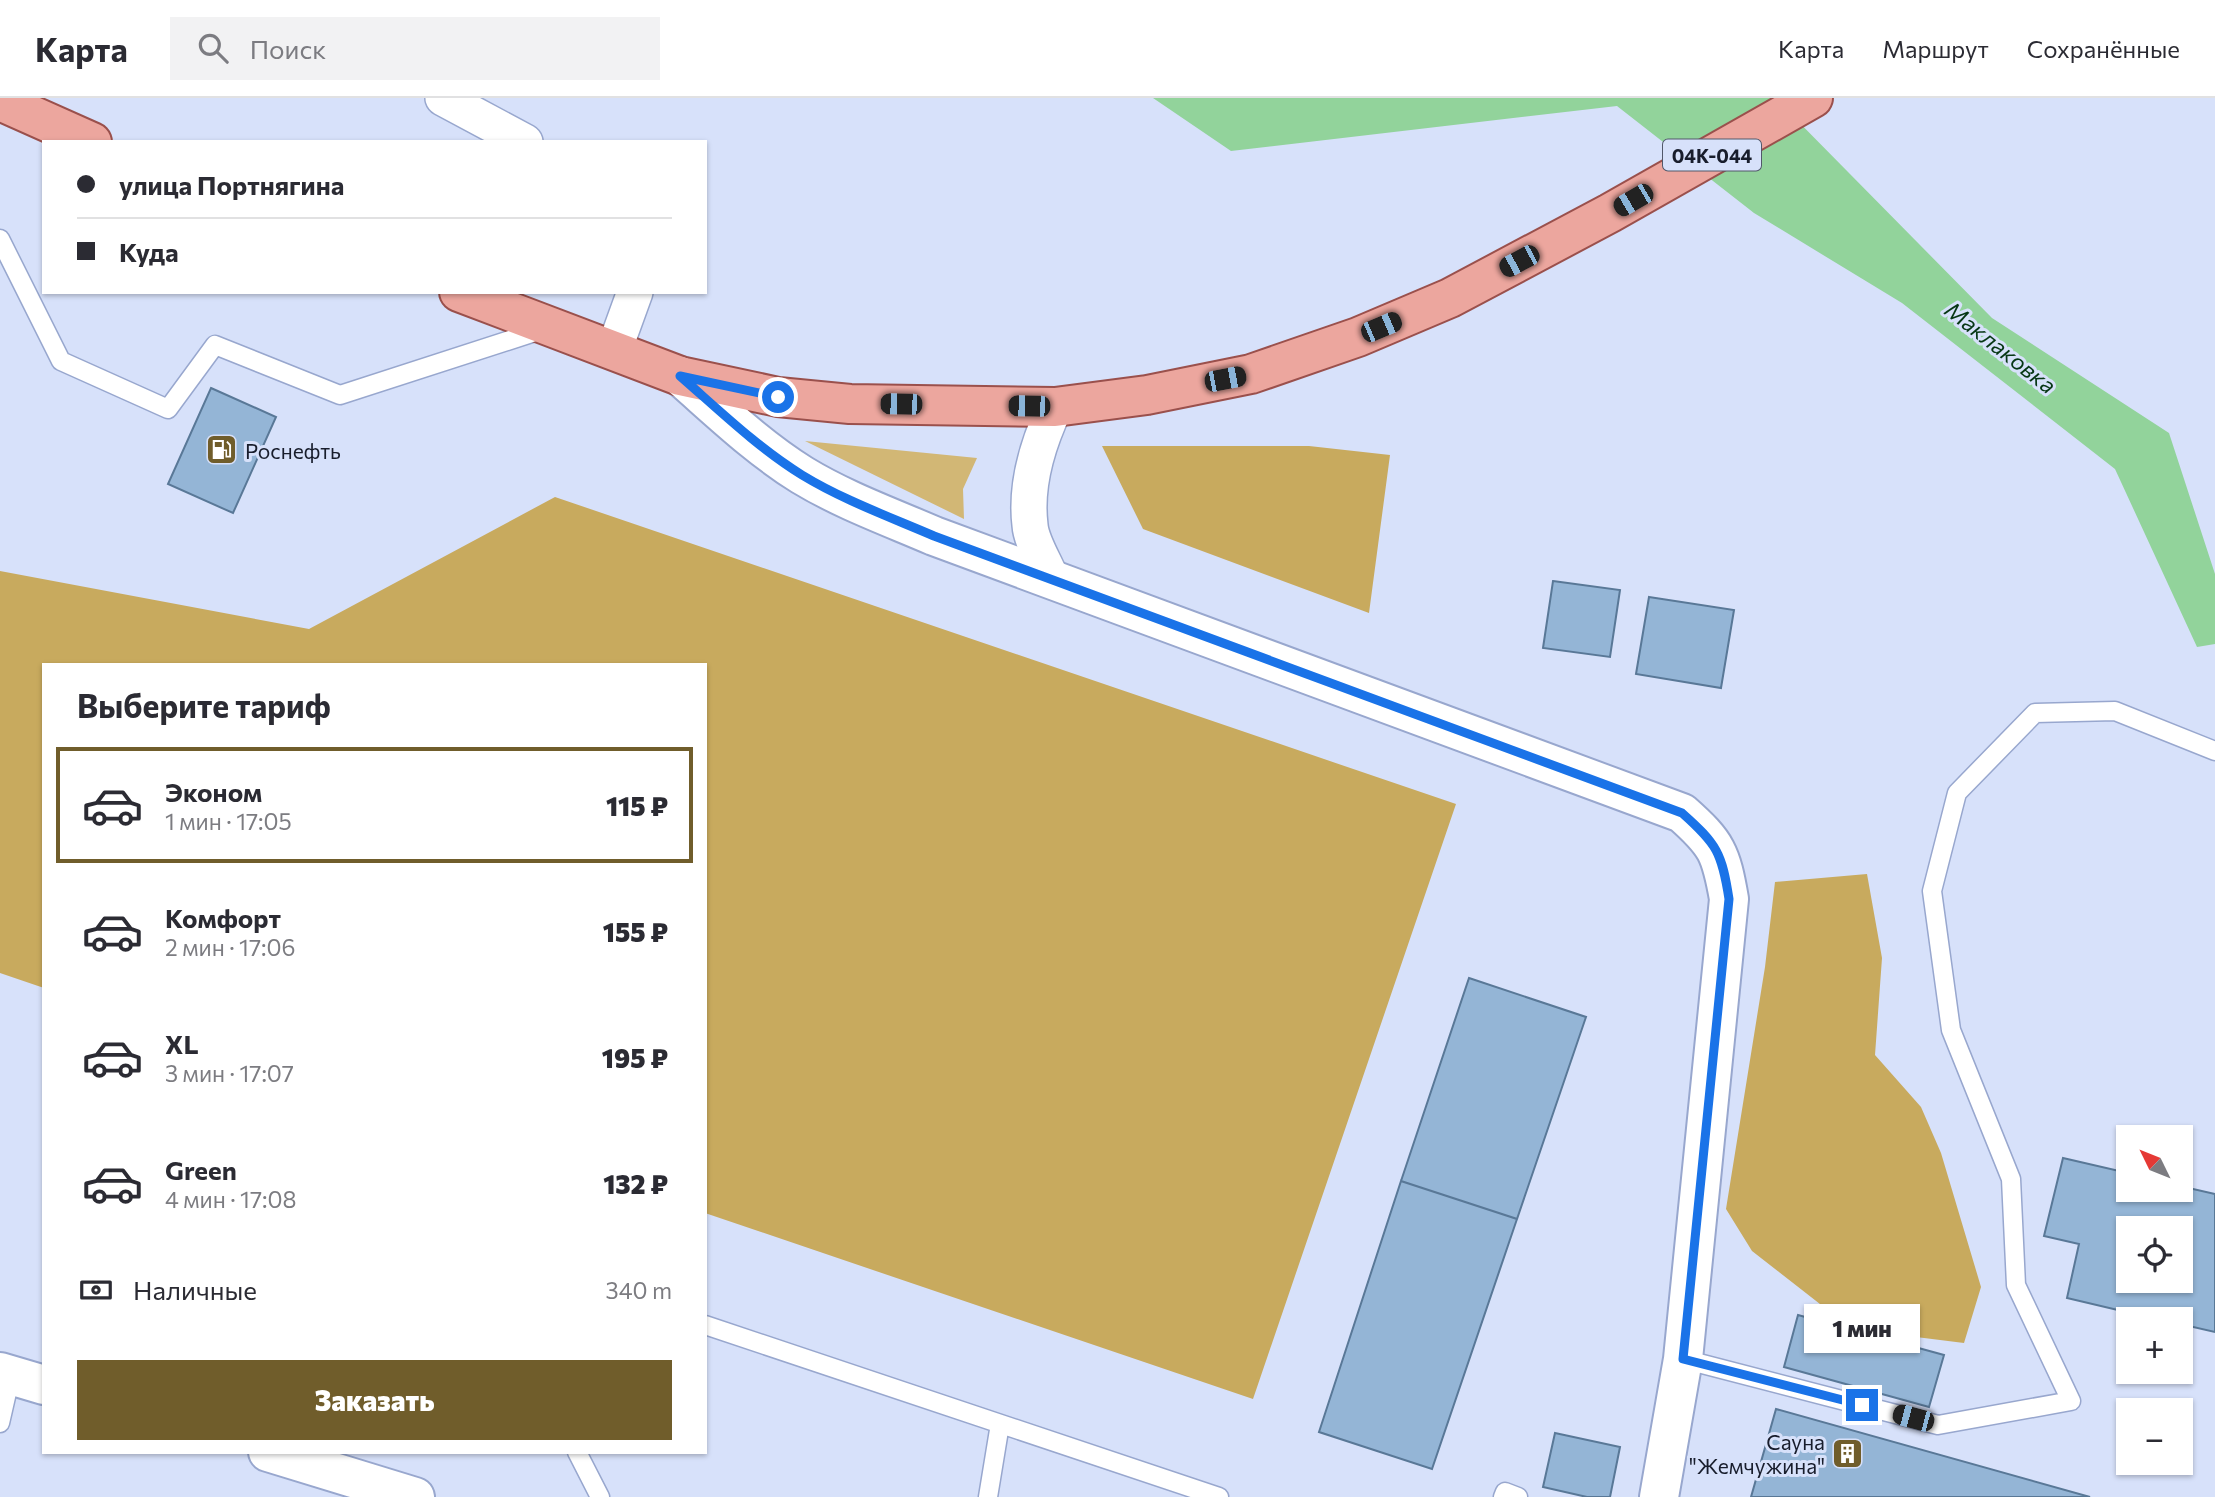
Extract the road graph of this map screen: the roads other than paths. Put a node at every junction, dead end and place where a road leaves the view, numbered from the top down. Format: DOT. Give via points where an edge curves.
graph roads {
  1 [pos="443,98"];
  2 [pos="1813,98"];
  3 [pos="0,101"];
  4 [pos="88,140"];
  5 [pos="522,140"];
  6 [pos="0,239"];
  7 [pos="464,294"];
  8 [pos="634,294"];
  9 [pos="551,327"];
  10 [pos="614,350"];
  11 [pos="680,376"];
  12 [pos="1055,407"];
  13 [pos="1050,576"];
  14 [pos="2215,751"];
  15 [pos="707,1326"];
  16 [pos="1683,1359"];
  17 [pos="18,1377"];
  18 [pos="0,1423"];
  19 [pos="1000,1423"];
  20 [pos="275,1454"];
  21 [pos="578,1454"];
  22 [pos="415,1497"];
  23 [pos="600,1497"];
  24 [pos="989,1497"];
  25 [pos="1219,1497"];
  26 [pos="1503,1497"];
  27 [pos="1518,1497"];
  28 [pos="1659,1497"];
  1 -- 5 [label="street"];
  2 -- 12 [label="main road, 04К-044" via="1450,298 1346,341 1251,374"];
  3 -- 4 [label="main road"];
  6 -- 9 [label="lane" via="61,361 169,409 215,345 340,394"];
  7 -- 9 [label="main road, 04К-044"];
  8 -- 10 [label="street"];
  9 -- 10 [label="main road, 04К-044"];
  10 -- 11 [label="main road, 04К-044"];
  11 -- 12 [label="main road, 04К-044" via="778,397 838,403"];
  11 -- 13 [label="street" via="802,475 934,536"];
  12 -- 13 [label="street" via="1038,442 1030,495 1030,527"];
  13 -- 16 [label="street" via="1682,813 1706,834 1722,858 1729,899"];
  14 -- 16 [label="lane" via="2115,711 2035,713 1957,793 1932,891 1951,1030 2011,1179 2016,1285 2071,1401 1938,1424"];
  15 -- 19 [label="lane"];
  16 -- 28 [label="street"];
  17 -- 18 [label="lane"];
  19 -- 24 [label="lane"];
  19 -- 25 [label="lane"];
  20 -- 22 [label="street"];
  21 -- 23 [label="lane"];
  26 -- 27 [label="lane" via="1505,1492"];
}
